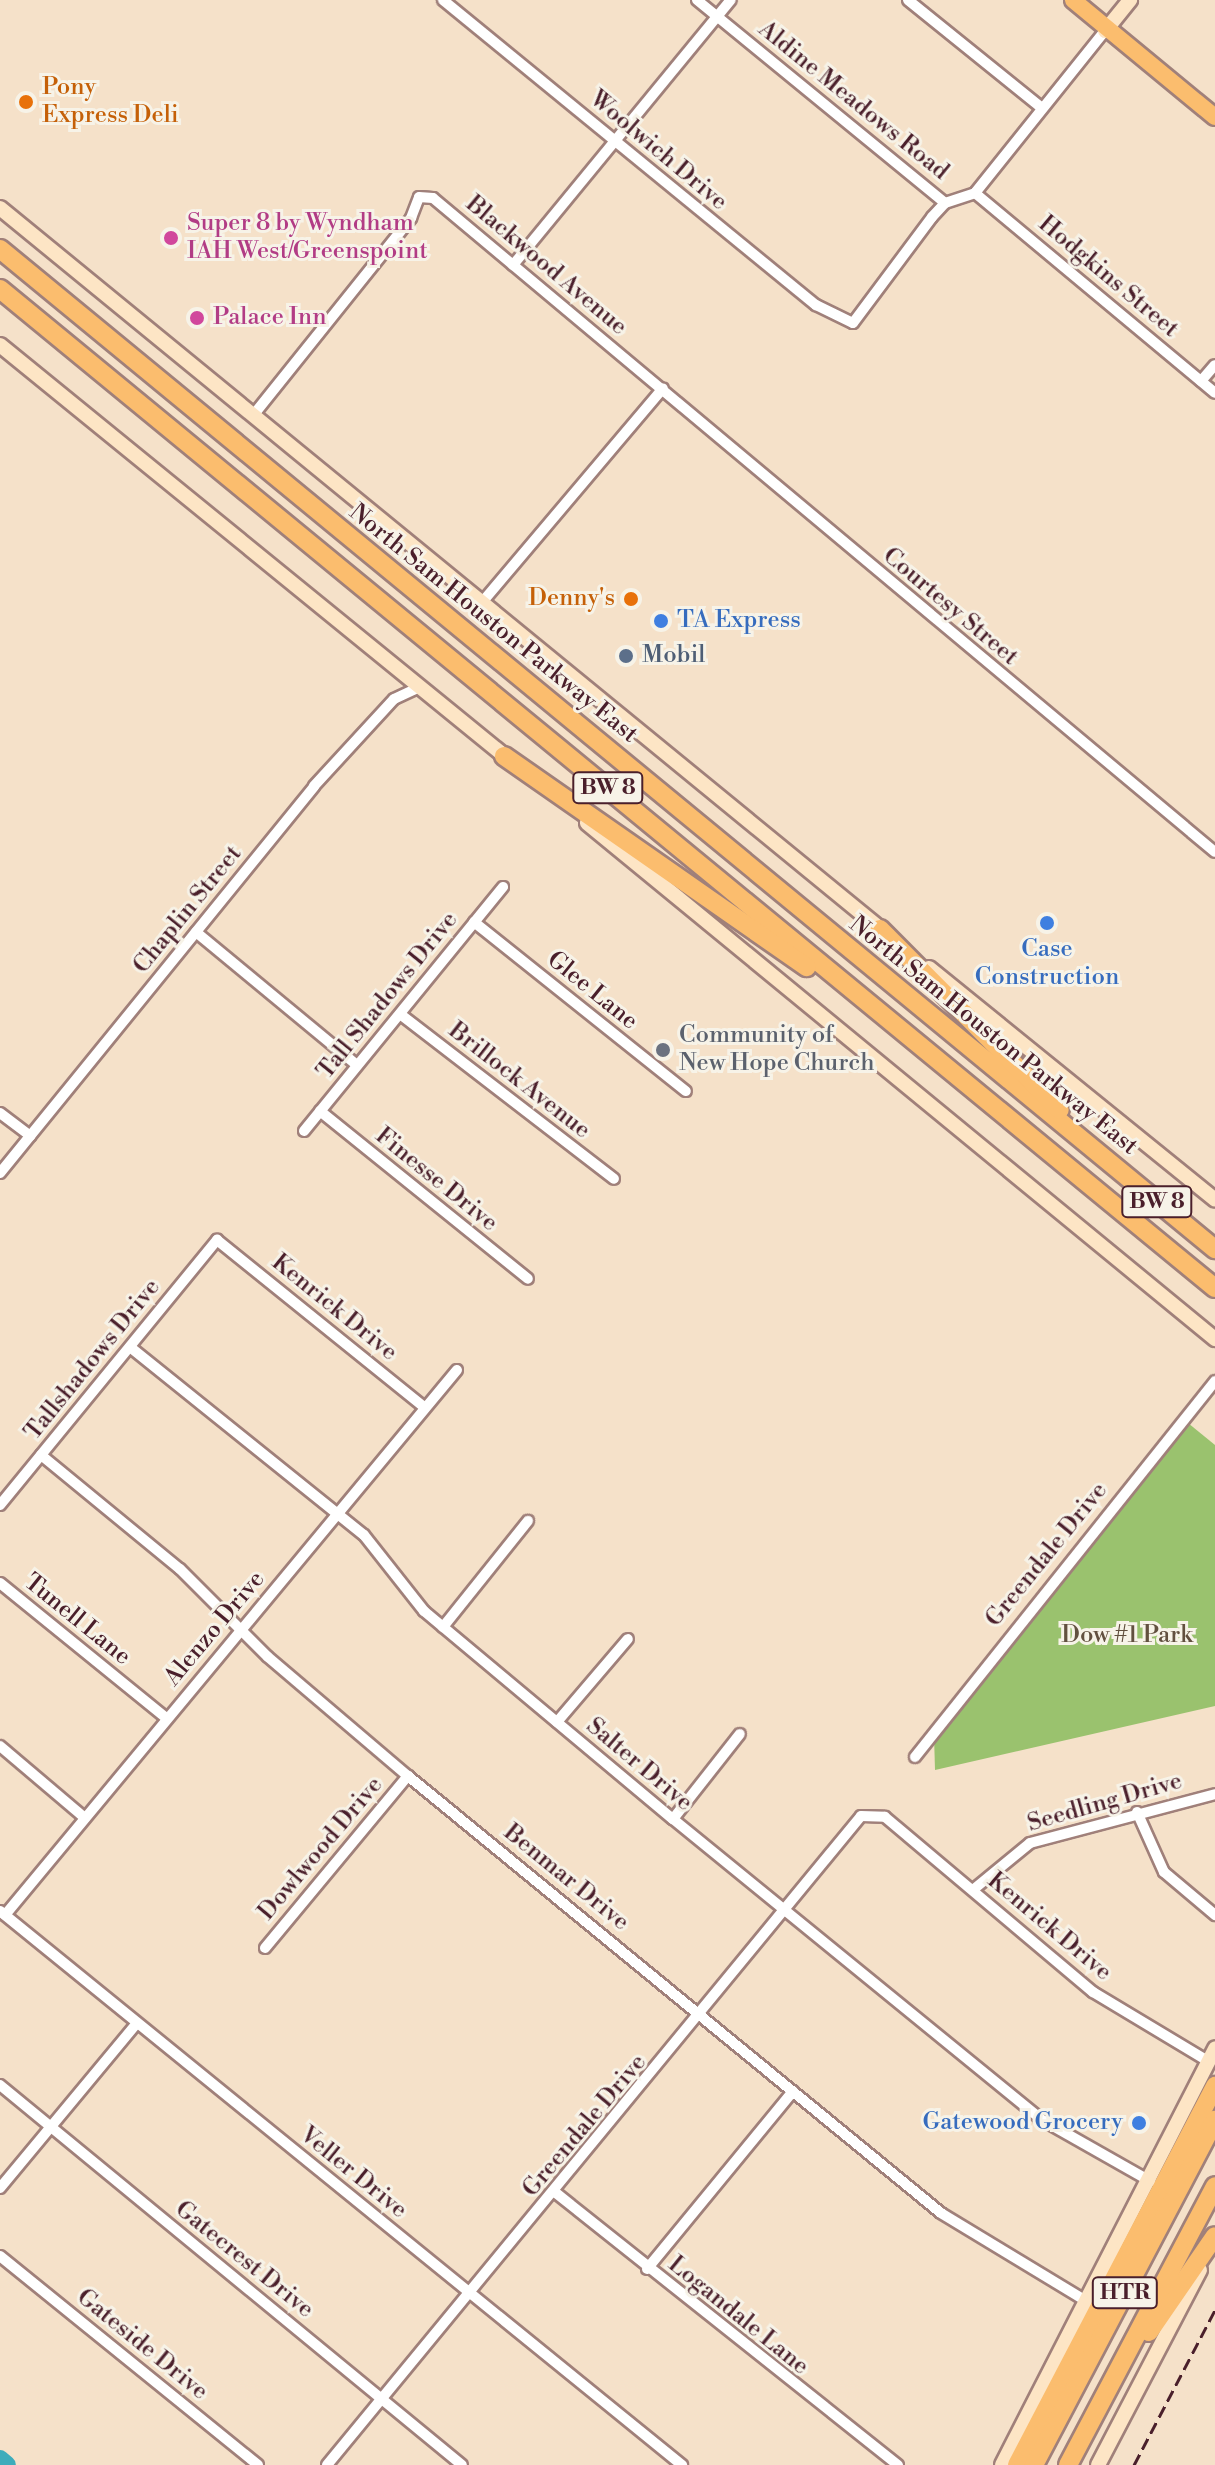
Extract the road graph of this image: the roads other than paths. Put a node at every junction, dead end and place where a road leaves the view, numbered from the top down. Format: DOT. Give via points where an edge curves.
graph roads {
  1 [pos="443,0"];
  2 [pos="697,0"];
  3 [pos="731,0"];
  4 [pos="908,0"];
  5 [pos="1073,0"];
  6 [pos="1130,0"];
  7 [pos="718,17"];
  8 [pos="1105,31"];
  9 [pos="1042,108"];
  10 [pos="1215,117"];
  11 [pos="616,141"];
  12 [pos="975,193"];
  13 [pos="945,203"];
  14 [pos="0,208"];
  15 [pos="0,249"];
  16 [pos="513,265"];
  17 [pos="0,289"];
  18 [pos="0,345"];
  19 [pos="1215,365"];
  20 [pos="1201,381"];
  21 [pos="663,388"];
  22 [pos="1215,393"];
  23 [pos="255,413"];
  24 [pos="484,600"];
  25 [pos="420,687"];
  26 [pos="504,756"];
  27 [pos="1215,852"];
  28 [pos="503,887"];
  29 [pos="474,922"];
  30 [pos="880,929"];
  31 [pos="196,932"];
  32 [pos="400,1014"];
  33 [pos="357,1065"];
  34 [pos="686,1091"];
  35 [pos="320,1111"];
  36 [pos="0,1113"];
  37 [pos="304,1131"];
  38 [pos="30,1136"];
  39 [pos="1099,1154"];
  40 [pos="0,1173"];
  41 [pos="1078,1175"];
  42 [pos="614,1179"];
  43 [pos="1215,1200"];
  44 [pos="217,1240"];
  45 [pos="1215,1249"];
  46 [pos="528,1279"];
  47 [pos="1215,1288"];
  48 [pos="1215,1339"];
  49 [pos="130,1347"];
  50 [pos="457,1370"];
  51 [pos="1215,1381"];
  52 [pos="425,1408"];
  53 [pos="41,1455"];
  54 [pos="0,1505"];
  55 [pos="339,1516"];
  56 [pos="528,1521"];
  57 [pos="0,1583"];
  58 [pos="241,1627"];
  59 [pos="443,1627"];
  60 [pos="628,1639"];
  61 [pos="166,1718"];
  62 [pos="557,1722"];
  63 [pos="740,1734"];
  64 [pos="0,1746"];
  65 [pos="915,1757"];
  66 [pos="408,1776"];
  67 [pos="1215,1794"];
  68 [pos="872,1812"];
  69 [pos="1137,1812"];
  70 [pos="85,1818"];
  71 [pos="673,1819"];
  72 [pos="974,1889"];
  73 [pos="787,1911"];
  74 [pos="2,1913"];
  75 [pos="1215,1915"];
  76 [pos="265,1948"];
  77 [pos="703,2014"];
  78 [pos="137,2023"];
  79 [pos="1211,2054"];
  80 [pos="0,2085"];
  81 [pos="1215,2086"];
  82 [pos="793,2091"];
  83 [pos="1215,2120"];
  84 [pos="50,2127"];
  85 [pos="1150,2181"];
  86 [pos="1215,2186"];
  87 [pos="0,2188"];
  88 [pos="556,2193"];
  89 [pos="1215,2239"];
  90 [pos="0,2256"];
  91 [pos="647,2269"];
  92 [pos="469,2293"];
  93 [pos="1088,2302"];
  94 [pos="382,2398"];
  95 [pos="1102,2400"];
  96 [pos="258,2465"];
  97 [pos="327,2465"];
  98 [pos="462,2465"];
  99 [pos="682,2465"];
  100 [pos="898,2465"];
  101 [pos="1002,2465"];
  102 [pos="1017,2465"];
  103 [pos="1034,2465"];
  104 [pos="1068,2465"];
  105 [pos="1098,2465"];
  1 -- 11 [label="street, Woolwich Drive"];
  2 -- 7 [label="street, Aldine Meadows Road"];
  3 -- 7 [label="street"];
  4 -- 9 [label="street"];
  5 -- 8 [label="main road"];
  6 -- 8 [label="main road"];
  7 -- 11 [label="street"];
  7 -- 13 [label="street, Aldine Meadows Road"];
  8 -- 9 [label="street"];
  8 -- 10 [label="main road"];
  9 -- 12 [label="street"];
  11 -- 13 [label="street, Woolwich Drive" via="816,305 853,323"];
  11 -- 16 [label="street"];
  12 -- 13 [label="street"];
  12 -- 20 [label="street, Hodgkins Street"];
  14 -- 23 [label="main road, North Sam Houston Parkway East"];
  15 -- 39 [label="highway, North Sam Houston Parkway East / BW 8"];
  16 -- 21 [label="street, Blackwood Avenue"];
  16 -- 23 [label="street, Blackwood Avenue" via="433,198 419,197 411,218"];
  17 -- 41 [label="highway, BW 8"];
  18 -- 25 [label="main road"];
  19 -- 20 [label="street"];
  20 -- 22 [label="street, Hodgkins Street"];
  21 -- 24 [label="street"];
  21 -- 27 [label="street, Courtesy Street"];
  23 -- 24 [label="main road, North Sam Houston Parkway East"];
  24 -- 30 [label="main road, North Sam Houston Parkway East"];
  25 -- 26 [label="main road"];
  25 -- 31 [label="street, Chaplin Street" via="394,699 314,786"];
  26 -- 41 [label="highway" via="783,948"];
  26 -- 48 [label="main road"];
  28 -- 29 [label="street, Tall Shadows Drive"];
  29 -- 32 [label="street, Tall Shadows Drive"];
  29 -- 34 [label="street, Glee Lane"];
  30 -- 39 [label="highway"];
  30 -- 43 [label="main road, North Sam Houston Parkway East"];
  31 -- 33 [label="street"];
  31 -- 38 [label="street, Chaplin Street"];
  32 -- 33 [label="street, Tall Shadows Drive"];
  32 -- 42 [label="street, Brillock Avenue"];
  33 -- 35 [label="street, Tall Shadows Drive"];
  35 -- 37 [label="street, Tall Shadows Drive"];
  35 -- 46 [label="street, Finesse Drive"];
  36 -- 38 [label="street"];
  38 -- 40 [label="street, Chaplin Street"];
  39 -- 45 [label="highway, North Sam Houston Parkway East / BW 8"];
  41 -- 47 [label="highway, BW 8"];
  44 -- 49 [label="street, Tallshadows Drive"];
  44 -- 52 [label="street, Kenrick Drive"];
  49 -- 53 [label="street, Tallshadows Drive"];
  49 -- 55 [label="street, Salter Drive"];
  50 -- 52 [label="street, Alenzo Drive"];
  51 -- 65 [label="street, Greendale Drive"];
  52 -- 55 [label="street, Alenzo Drive"];
  53 -- 54 [label="street, Tallshadows Drive"];
  53 -- 58 [label="street, Benmar Drive"];
  55 -- 58 [label="street, Alenzo Drive"];
  55 -- 59 [label="street, Salter Drive"];
  56 -- 59 [label="street"];
  57 -- 61 [label="street, Tunell Lane"];
  58 -- 61 [label="street, Alenzo Drive"];
  58 -- 66 [label="street, Benmar Drive"];
  59 -- 62 [label="street, Salter Drive"];
  60 -- 62 [label="street"];
  61 -- 70 [label="street, Alenzo Drive"];
  62 -- 71 [label="street, Salter Drive"];
  63 -- 71 [label="street"];
  64 -- 70 [label="street"];
  66 -- 76 [label="street, Dowlwood Drive"];
  66 -- 77 [label="street, Benmar Drive"];
  67 -- 69 [label="street, Seedling Drive"];
  68 -- 72 [label="street, Kenrick Drive"];
  68 -- 73 [label="street, Greendale Drive"];
  69 -- 72 [label="street, Seedling Drive" via="1030,1843"];
  69 -- 75 [label="street" via="1164,1872"];
  70 -- 74 [label="street, Alenzo Drive"];
  71 -- 73 [label="street, Salter Drive"];
  72 -- 79 [label="street, Kenrick Drive" via="1130,2019"];
  73 -- 77 [label="street, Greendale Drive"];
  73 -- 85 [label="street, Salter Drive" via="1039,2118"];
  74 -- 78 [label="street, Veller Drive"];
  77 -- 82 [label="street, Benmar Drive"];
  77 -- 88 [label="street, Greendale Drive"];
  78 -- 84 [label="street"];
  78 -- 92 [label="street, Veller Drive"];
  79 -- 85 [label="main road"];
  80 -- 84 [label="street, Gatecrest Drive"];
  81 -- 102 [label="highway"];
  82 -- 91 [label="street"];
  82 -- 93 [label="street, Benmar Drive" via="967,2233"];
  83 -- 103 [label="highway, HTR"];
  84 -- 87 [label="street"];
  84 -- 94 [label="street, Gatecrest Drive"];
  85 -- 93 [label="main road"];
  86 -- 95 [label="highway, HTR"];
  88 -- 91 [label="street, Logandale Lane"];
  88 -- 92 [label="street, Greendale Drive"];
  89 -- 95 [label="highway"];
  89 -- 105 [label="main road"];
  90 -- 96 [label="street, Gateside Drive"];
  91 -- 100 [label="street, Logandale Lane"];
  92 -- 94 [label="street, Greendale Drive"];
  92 -- 99 [label="street, Veller Drive"];
  93 -- 101 [label="main road"];
  94 -- 97 [label="street, Greendale Drive"];
  94 -- 98 [label="street, Gatecrest Drive"];
  95 -- 104 [label="highway, HTR"];
}
